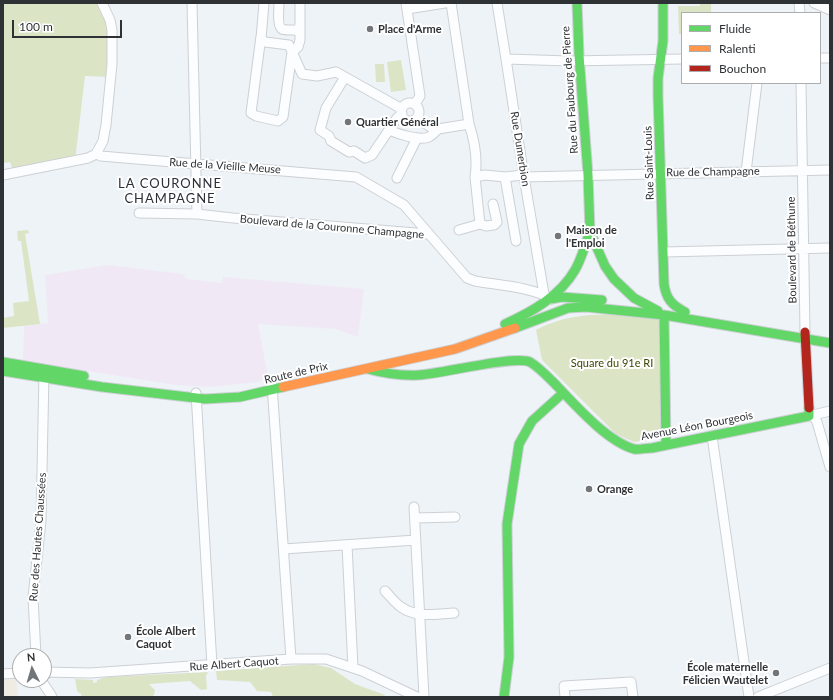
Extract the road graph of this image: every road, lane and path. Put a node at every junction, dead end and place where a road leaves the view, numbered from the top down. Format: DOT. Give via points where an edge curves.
graph roads {
  1 [pos="102,3"];
  2 [pos="192,3"];
  3 [pos="264,3"];
  4 [pos="280,3"];
  5 [pos="300,3"];
  6 [pos="445,3"];
  7 [pos="451,3"];
  8 [pos="497,3"];
  9 [pos="577,3"];
  10 [pos="663,3"];
  11 [pos="814,3"];
  12 [pos="407,6"];
  13 [pos="830,10"];
  14 [pos="300,26"];
  15 [pos="260,36"];
  16 [pos="292,52"];
  17 [pos="506,59"];
  18 [pos="662,59"];
  19 [pos="681,59"];
  20 [pos="579,60"];
  21 [pos="344,77"];
  22 [pos="757,84"];
  23 [pos="801,84"];
  24 [pos="415,104"];
  25 [pos="402,112"];
  26 [pos="417,118"];
  27 [pos="469,124"];
  28 [pos="438,129"];
  29 [pos="389,130"];
  30 [pos="417,138"];
  31 [pos="96,154"];
  32 [pos="194,164"];
  33 [pos="802,170"];
  34 [pos="830,170"];
  35 [pos="746,172"];
  36 [pos="661,174"];
  37 [pos="3,175"];
  38 [pos="588,175"];
  39 [pos="524,176"];
  40 [pos="475,177"];
  41 [pos="505,177"];
  42 [pos="397,178"];
  43 [pos="493,204"];
  44 [pos="139,213"];
  45 [pos="197,214"];
  46 [pos="480,224"];
  47 [pos="459,230"];
  48 [pos="590,232"];
  49 [pos="428,234"];
  50 [pos="516,241"];
  51 [pos="804,248"];
  52 [pos="830,248"];
  53 [pos="663,252"];
  54 [pos="548,297"];
  55 [pos="583,304"];
  56 [pos="648,306"];
  57 [pos="685,312"];
  58 [pos="664,315"];
  59 [pos="523,325"];
  60 [pos="805,336"];
  61 [pos="830,336"];
  62 [pos="830,343"];
  63 [pos="3,362"];
  64 [pos="366,366"];
  65 [pos="3,371"];
  66 [pos="44,373"];
  67 [pos="272,388"];
  68 [pos="563,392"];
  69 [pos="196,395"];
  70 [pos="830,411"];
  71 [pos="811,415"];
  72 [pos="712,436"];
  73 [pos="666,445"];
  74 [pos="830,467"];
  75 [pos="414,507"];
  76 [pos="455,517"];
  77 [pos="415,518"];
  78 [pos="416,540"];
  79 [pos="347,545"];
  80 [pos="284,549"];
  81 [pos="385,591"];
  82 [pos="454,612"];
  83 [pos="420,614"];
  84 [pos="36,648"];
  85 [pos="291,659"];
  86 [pos="212,665"];
  87 [pos="353,668"];
  88 [pos="830,668"];
  89 [pos="52,672"];
  90 [pos="46,688"];
  91 [pos="52,697"];
  92 [pos="417,697"];
  93 [pos="424,697"];
  94 [pos="504,697"];
  95 [pos="565,697"];
  96 [pos="633,697"];
  97 [pos="749,697"];
  98 [pos="758,697"];
  1 -- 31 [label="street" via="112,30 112,64 106,125 103,141"];
  2 -- 32 [label="street"];
  3 -- 15 [label="street"];
  4 -- 14 [label="street" via="280,27 297,30"];
  5 -- 14 [label="street"];
  6 -- 12 [label="street"];
  7 -- 27 [label="street"];
  8 -- 17 [label="street, Rue Dumerbion"];
  9 -- 20 [label="main road, Rue du Faubourg de Pierre"];
  10 -- 18 [label="main road, Rue Saint-Louis"];
  11 -- 13 [label="street"];
  12 -- 24 [label="street" via="420,96"];
  14 -- 16 [label="street" via="298,48"];
  15 -- 16 [label="street" via="265,42 289,45"];
  15 -- 16 [label="street" via="251,113 256,116 278,121 283,117"];
  16 -- 21 [label="street" via="302,74 317,76 336,72"];
  17 -- 20 [label="street"];
  17 -- 39 [label="street, Rue Dumerbion"];
  18 -- 19 [label="street"];
  18 -- 20 [label="street"];
  18 -- 36 [label="main road, Rue Saint-Louis" via="658,78"];
  20 -- 38 [label="main road, Rue du Faubourg de Pierre"];
  21 -- 25 [label="street"];
  21 -- 29 [label="street" via="326,108 320,130 329,136 331,141 365,158 372,155"];
  22 -- 35 [label="street"];
  23 -- 33 [label="street, Boulevard de Béthune"];
  24 -- 25 [label="street" via="407,103"];
  24 -- 26 [label="street" via="419,109"];
  25 -- 26 [label="street" via="408,120"];
  25 -- 29 [label="street"];
  26 -- 28 [label="street"];
  27 -- 28 [label="street"];
  27 -- 40 [label="street" via="478,160"];
  28 -- 30 [label="street" via="430,137"];
  29 -- 30 [label="street"];
  30 -- 42 [label="street"];
  31 -- 32 [label="street, Rue de la Vieille Meuse"];
  31 -- 37 [label="street, Rue de la Vieille Meuse" via="88,158"];
  32 -- 45 [label="street"];
  32 -- 49 [label="street, Rue de la Vieille Meuse" via="356,177 404,205"];
  33 -- 34 [label="street, Rue de Champagne"];
  33 -- 35 [label="street, Rue de Champagne"];
  33 -- 51 [label="street, Boulevard de Béthune"];
  35 -- 36 [label="street, Rue de Champagne"];
  36 -- 38 [label="street, Rue de Champagne"];
  36 -- 53 [label="main road, Rue Saint-Louis"];
  38 -- 39 [label="street, Rue de Champagne"];
  38 -- 48 [label="main road, Rue du Faubourg de Pierre"];
  39 -- 41 [label="street, Rue de Champagne"];
  39 -- 54 [label="street, Rue Dumerbion"];
  40 -- 41 [label="street, Rue de Champagne"];
  40 -- 46 [label="street"];
  41 -- 50 [label="street"];
  43 -- 46 [label="street" via="497,222 486,226"];
  44 -- 45 [label="street, Boulevard de la Couronne Champagne"];
  45 -- 49 [label="street, Boulevard de la Couronne Champagne"];
  46 -- 47 [label="street"];
  48 -- 54 [label="main road, Route de Prix" via="575,270 565,284"];
  48 -- 56 [label="main road" via="605,266 614,279 634,298"];
  49 -- 54 [label="street, Boulevard de la Couronne Champagne" via="467,278 532,291"];
  51 -- 52 [label="street"];
  51 -- 53 [label="street"];
  51 -- 60 [label="street, Boulevard de Béthune"];
  53 -- 57 [label="main road, Rue Saint-Louis" via="667,298 674,306"];
  54 -- 55 [label="main road, Route de Prix" via="562,297"];
  54 -- 59 [label="main road" via="548,308"];
  54 -- 64 [label="main road, Route de Prix" via="513,321"];
  55 -- 56 [label="main road"];
  55 -- 58 [label="main road"];
  55 -- 59 [label="main road, Route de Prix"];
  56 -- 57 [label="main road"];
  56 -- 58 [label="main road"];
  57 -- 60 [label="main road"];
  58 -- 60 [label="main road"];
  58 -- 73 [label="main road"];
  59 -- 64 [label="main road, Route de Prix" via="455,349"];
  60 -- 61 [label="main road"];
  60 -- 62 [label="main road"];
  60 -- 71 [label="main road, Boulevard de Béthune"];
  63 -- 66 [label="main road, Route de Prix"];
  64 -- 67 [label="main road, Route de Prix"];
  64 -- 68 [label="main road, Avenue Léon Bourgeois" via="399,376 498,363 529,362"];
  65 -- 66 [label="main road, Route de Prix"];
  66 -- 69 [label="main road, Route de Prix" via="102,387"];
  66 -- 84 [label="street, Rue des Hautes Chaussées" via="42,521 33,597"];
  67 -- 69 [label="main road, Route de Prix" via="240,397 208,399"];
  67 -- 80 [label="street"];
  68 -- 73 [label="main road, Avenue Léon Bourgeois" via="614,440 635,449"];
  68 -- 94 [label="main road" via="532,421 519,444 507,524 509,658"];
  69 -- 86 [label="street"];
  70 -- 71 [label="street, Avenue Léon Bourgeois"];
  71 -- 72 [label="main road, Avenue Léon Bourgeois"];
  71 -- 74 [label="street" via="817,422"];
  72 -- 73 [label="main road, Avenue Léon Bourgeois"];
  72 -- 97 [label="street"];
  75 -- 77 [label="street"];
  76 -- 77 [label="street"];
  77 -- 78 [label="street"];
  78 -- 79 [label="street"];
  78 -- 83 [label="street"];
  79 -- 80 [label="street"];
  79 -- 87 [label="street"];
  80 -- 85 [label="street"];
  81 -- 83 [label="street" via="401,607"];
  82 -- 83 [label="street"];
  83 -- 93 [label="street"];
  85 -- 86 [label="street, Rue Albert Caquot"];
  85 -- 87 [label="street, Rue Albert Caquot" via="326,659"];
  86 -- 89 [label="street, Rue Albert Caquot" via="90,673"];
  87 -- 92 [label="street, Rue Albert Caquot"];
  88 -- 98 [label="street"];
  90 -- 91 [label="street"];
  95 -- 96 [label="street" via="564,686 631,682"];
}
